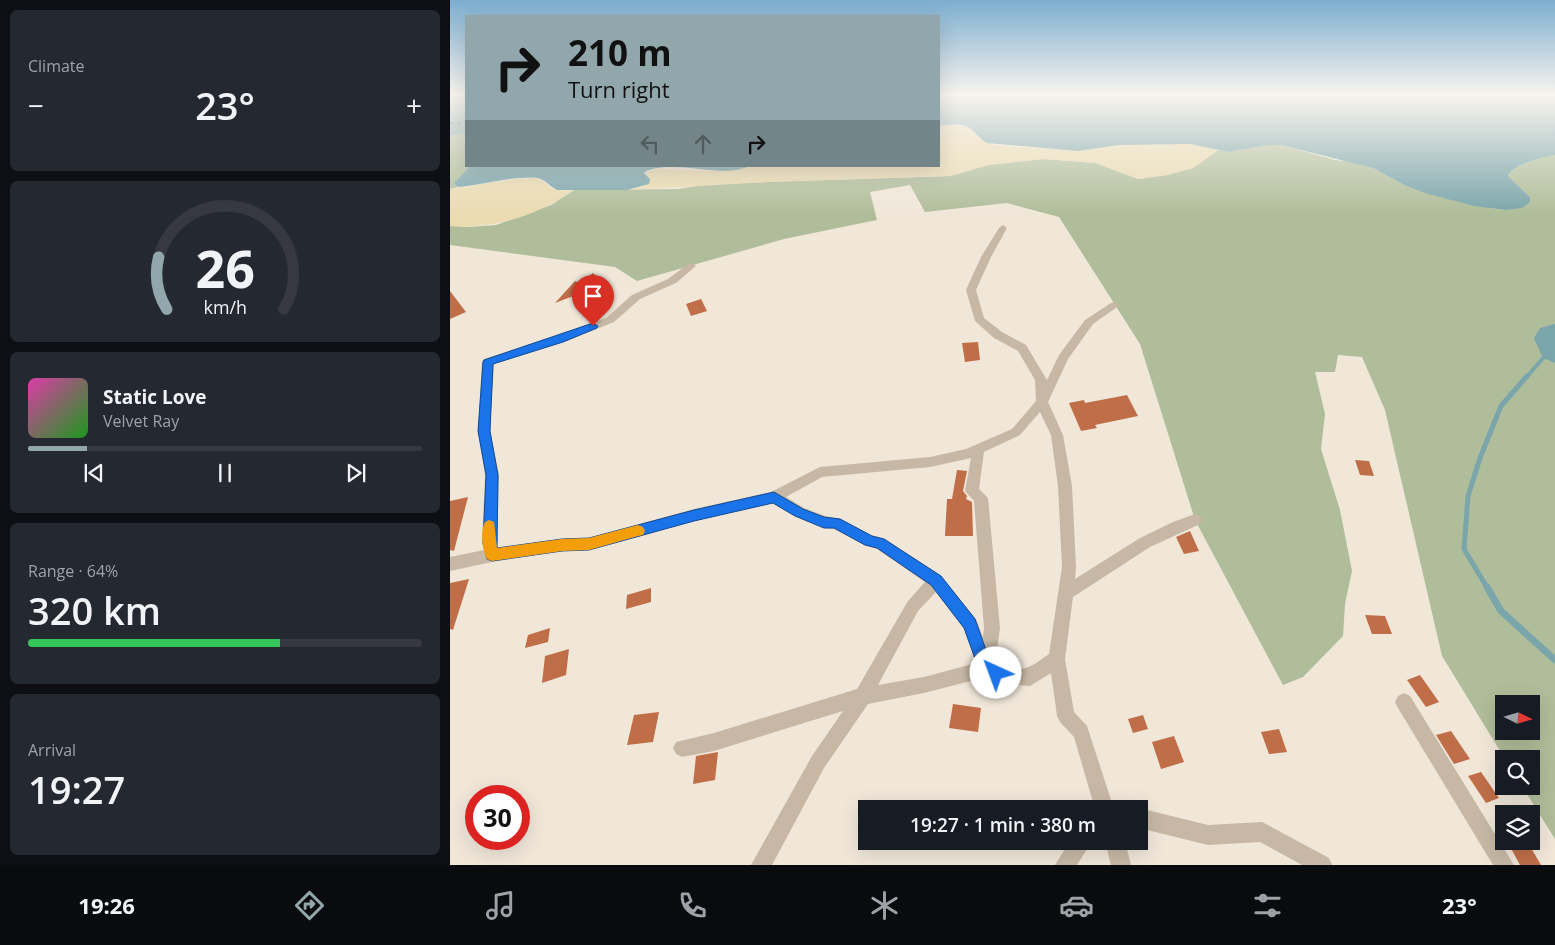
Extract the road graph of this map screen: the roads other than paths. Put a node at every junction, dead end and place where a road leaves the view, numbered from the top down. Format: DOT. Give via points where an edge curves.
graph roads {
  1 [pos="1003,228"];
  2 [pos="691,266"];
  3 [pos="1115,305"];
  4 [pos="1042,402"];
  5 [pos="978,450"];
  6 [pos="774,497"];
  7 [pos="1195,520"];
  8 [pos="492,555"];
  9 [pos="450,564"];
  10 [pos="936,580"];
  11 [pos="1067,592"];
  12 [pos="1057,659"];
  13 [pos="986,669"];
  14 [pos="863,696"];
  15 [pos="1404,702"];
  16 [pos="682,748"];
  17 [pos="1102,800"];
  18 [pos="1148,820"];
  19 [pos="1076,850"];
  20 [pos="1117,850"];
  21 [pos="761,865"];
  22 [pos="1065,865"];
  23 [pos="1121,865"];
  24 [pos="1322,865"];
  25 [pos="1504,865"];
  1 -- 4 [label="street" via="971,290 979,319 998,335 1022,348 1041,380"];
  2 -- 8 [label="street" via="672,281 636,297 610,320 488,362 484,431 492,475 489,534"];
  3 -- 4 [label="street" via="1089,322 1063,358"];
  4 -- 5 [label="street" via="1016,432"];
  4 -- 11 [label="street" via="1057,435 1065,486"];
  5 -- 6 [label="street" via="930,462 820,472"];
  5 -- 13 [label="street" via="972,491 981,498 992,628"];
  6 -- 8 [label="street" via="589,544"];
  6 -- 10 [label="street" via="799,512 836,523 869,541 880,543"];
  7 -- 11 [label="street" via="1173,527 1140,545"];
  8 -- 9 [label="street"];
  10 -- 13 [label="street" via="970,624"];
  10 -- 14 [label="street" via="913,606"];
  11 -- 12 [label="street"];
  12 -- 13 [label="street" via="1030,678 1007,676"];
  12 -- 17 [label="street" via="1066,716 1081,732"];
  13 -- 14 [label="street"];
  14 -- 16 [label="street" via="714,742"];
  14 -- 21 [label="street" via="818,762"];
  15 -- 25 [label="street"];
  18 -- 24 [label="street" via="1208,835 1262,832"];
  19 -- 22 [label="street"];
  20 -- 23 [label="street"];
}
